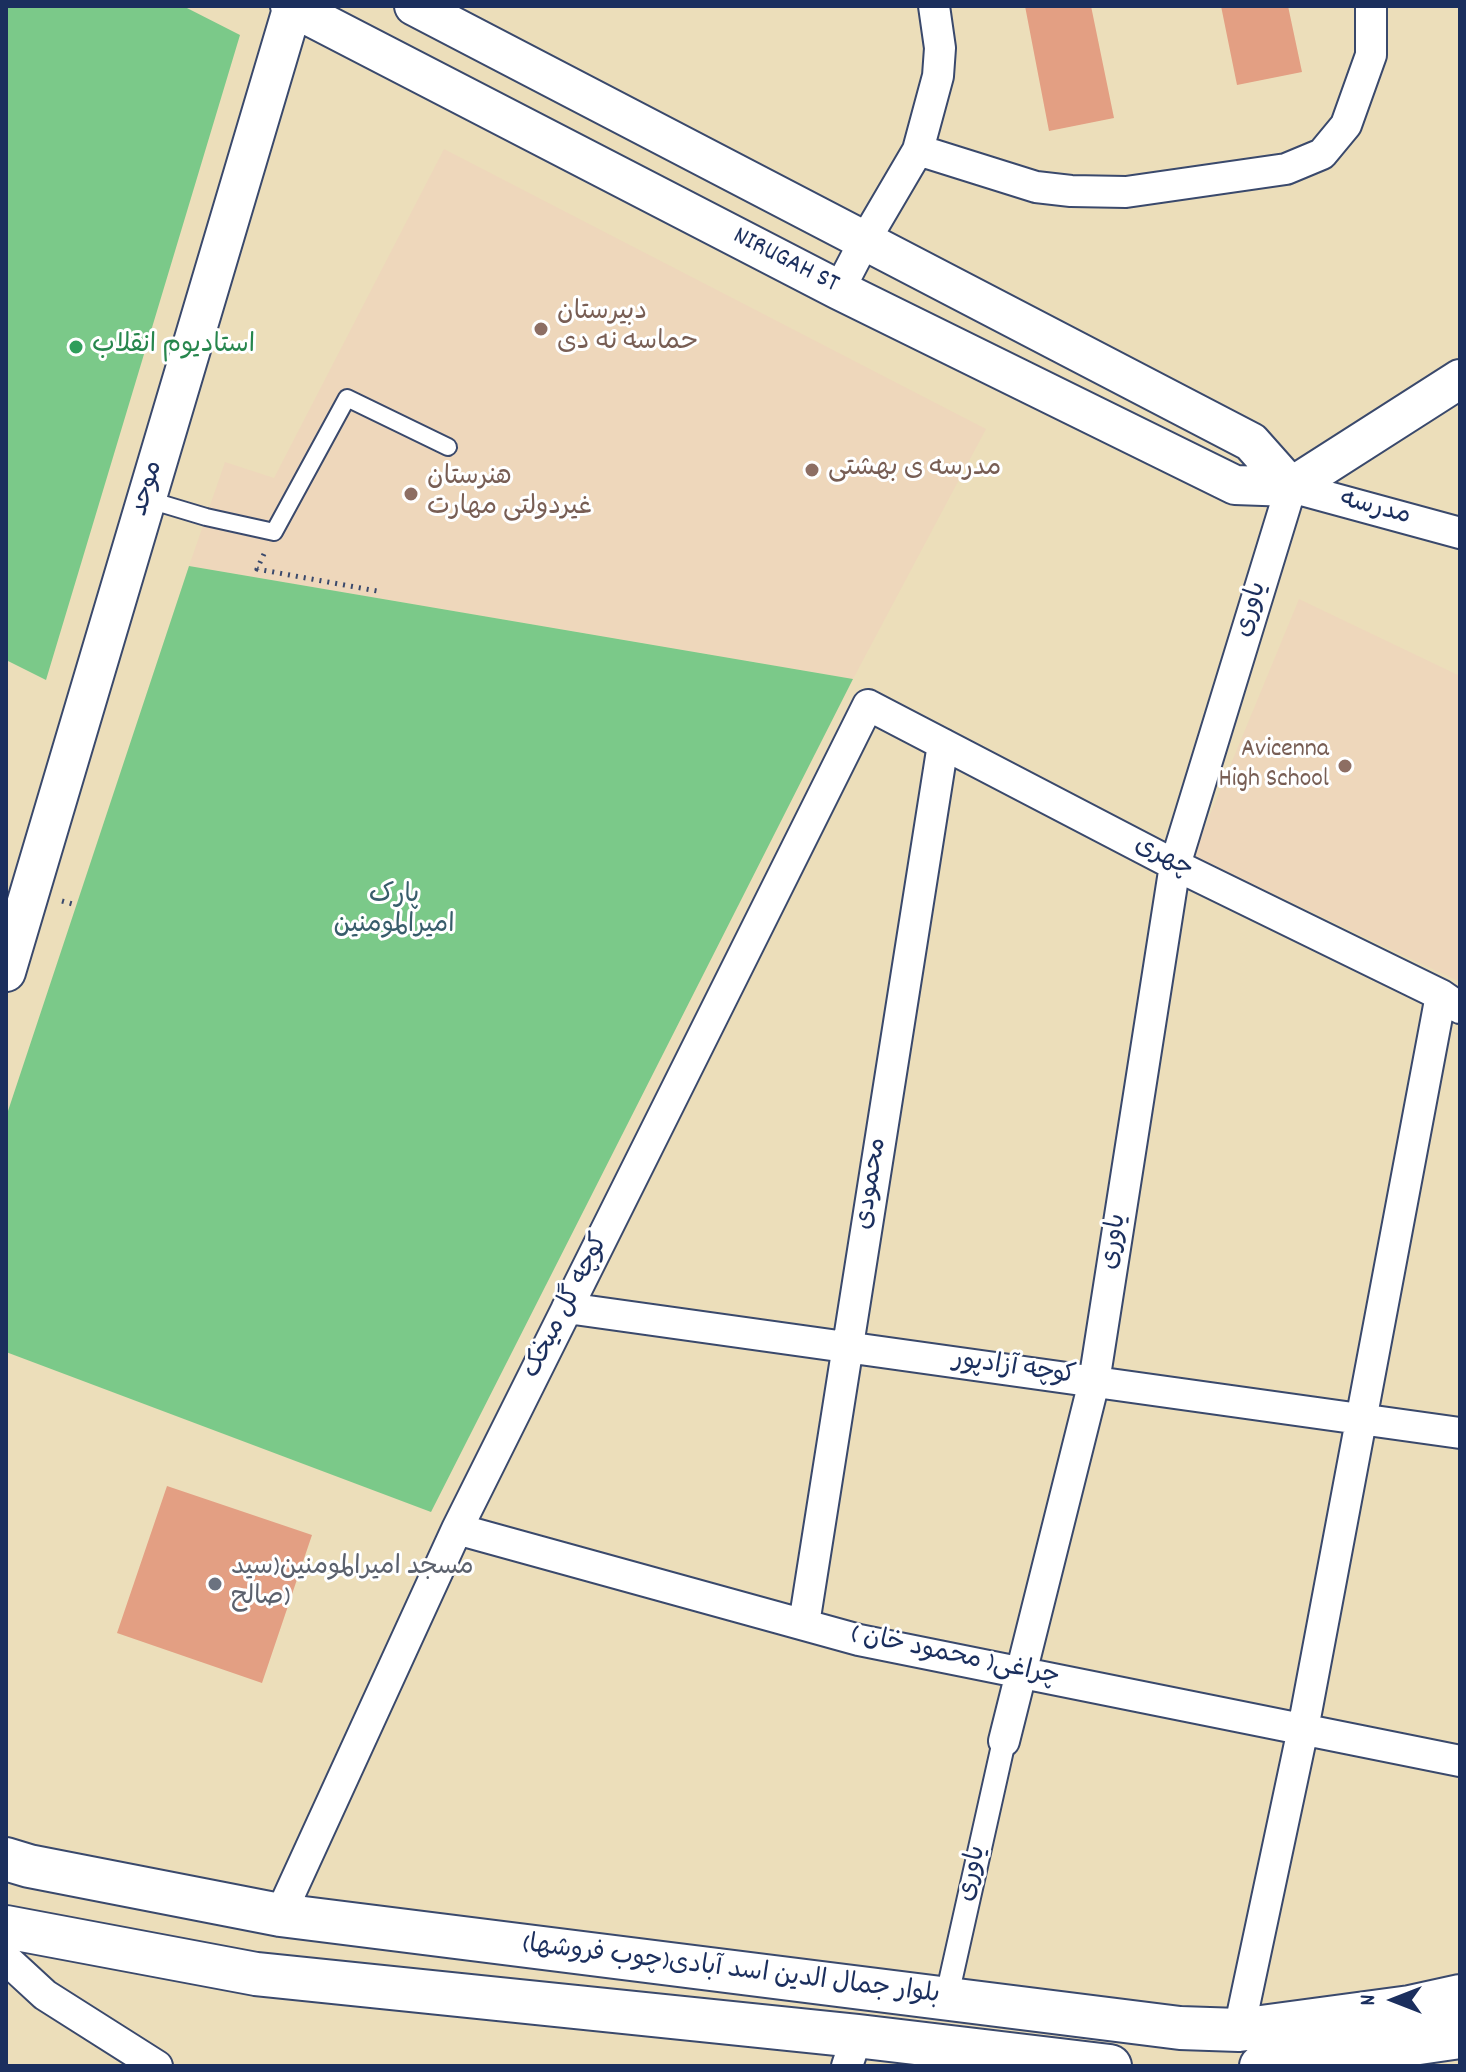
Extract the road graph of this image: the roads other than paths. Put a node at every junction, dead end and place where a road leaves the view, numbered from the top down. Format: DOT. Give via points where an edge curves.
graph roads {
  1 [pos="292,6"];
  2 [pos="414,6"];
  3 [pos="934,6"];
  4 [pos="1371,6"];
  5 [pos="918,150"];
  6 [pos="864,242"];
  7 [pos="839,290"];
  8 [pos="1460,379"];
  9 [pos="448,447"];
  10 [pos="1291,487"];
  11 [pos="146,499"];
  12 [pos="1460,533"];
  13 [pos="868,705"];
  14 [pos="943,744"];
  15 [pos="1175,865"];
  16 [pos="6,972"];
  17 [pos="1451,1002"];
  18 [pos="567,1308"];
  19 [pos="848,1347"];
  20 [pos="1094,1382"];
  21 [pos="1361,1419"];
  22 [pos="1460,1433"];
  23 [pos="457,1529"];
  24 [pos="804,1624"];
  25 [pos="1021,1672"];
  26 [pos="1303,1729"];
  27 [pos="1004,1741"];
  28 [pos="1460,1761"];
  29 [pos="6,1859"];
  30 [pos="280,1915"];
  31 [pos="7,1954"];
  32 [pos="1460,1996"];
  33 [pos="946,2000"];
  34 [pos="1239,2030"];
  35 [pos="1460,2037"];
  36 [pos="852,2051"];
  37 [pos="1279,2065"];
  38 [pos="157,2066"];
  39 [pos="1110,2066"];
  1 -- 7 [label="street, NIRUGAH ST"];
  1 -- 11 [label="street, موحد"];
  2 -- 6 [label="street, NIRUGAH ST"];
  3 -- 5 [label="street" via="938,76"];
  4 -- 5 [label="street" via="1371,55 1346,125 1322,154 1286,169 1126,192 1071,191 1036,187"];
  5 -- 6 [label="street"];
  6 -- 7 [label="street"];
  6 -- 10 [label="street, NIRUGAH ST" via="1251,442"];
  7 -- 10 [label="street, NIRUGAH ST" via="1235,485"];
  8 -- 10 [label="street"];
  9 -- 11 [label="lane" via="347,398 274,532"];
  10 -- 12 [label="street, مدرسه"];
  10 -- 15 [label="street, یاوری"];
  11 -- 16 [label="street, موحد"];
  13 -- 14 [label="street, چهری"];
  13 -- 18 [label="street, کوچه گل میخک"];
  14 -- 15 [label="street, چهری"];
  14 -- 19 [label="street, محمودی"];
  15 -- 17 [label="street, چهری"];
  15 -- 20 [label="street, یاوری"];
  17 -- 21 [label="street"];
  18 -- 19 [label="street, کوچه آزادپور"];
  18 -- 23 [label="street, کوچه گل میخک"];
  19 -- 20 [label="street, کوچه آزادپور"];
  19 -- 24 [label="street, محمودی"];
  20 -- 21 [label="street, کوچه آزادپور"];
  20 -- 25 [label="street, یاوری"];
  21 -- 22 [label="street, کوچه آزادپور"];
  21 -- 26 [label="street"];
  23 -- 24 [label="street, چراغی( محمود خان )"];
  23 -- 30 [label="street, کوچه گل میخک"];
  24 -- 25 [label="street, چراغی( محمود خان )"];
  25 -- 26 [label="street, چراغی( محمود خان )"];
  25 -- 27 [label="street, یاوری"];
  26 -- 28 [label="street, چراغی( محمود خان )"];
  26 -- 34 [label="street"];
  27 -- 33 [label="street, یاوری"];
  29 -- 30 [label="main road, بلوار جمال الدین اسد آبادی(چوب فروشها)"];
  30 -- 33 [label="main road, بلوار جمال الدین اسد آبادی(چوب فروشها)"];
  31 -- 36 [label="main road, بلوار جمال الدین اسد آبادی(چوب فروشها)" via="256,1974"];
  31 -- 38 [label="street" via="45,1995"];
  32 -- 34 [label="main road, بلوار جمال الدین اسد آبادی(چوب فروشها)"];
  33 -- 34 [label="main road, بلوار جمال الدین اسد آبادی(چوب فروشها)" via="1180,2028"];
  35 -- 37 [label="main road"];
  36 -- 39 [label="main road, بلوار جمال الدین اسد آبادی(چوب فروشها)"];
}
